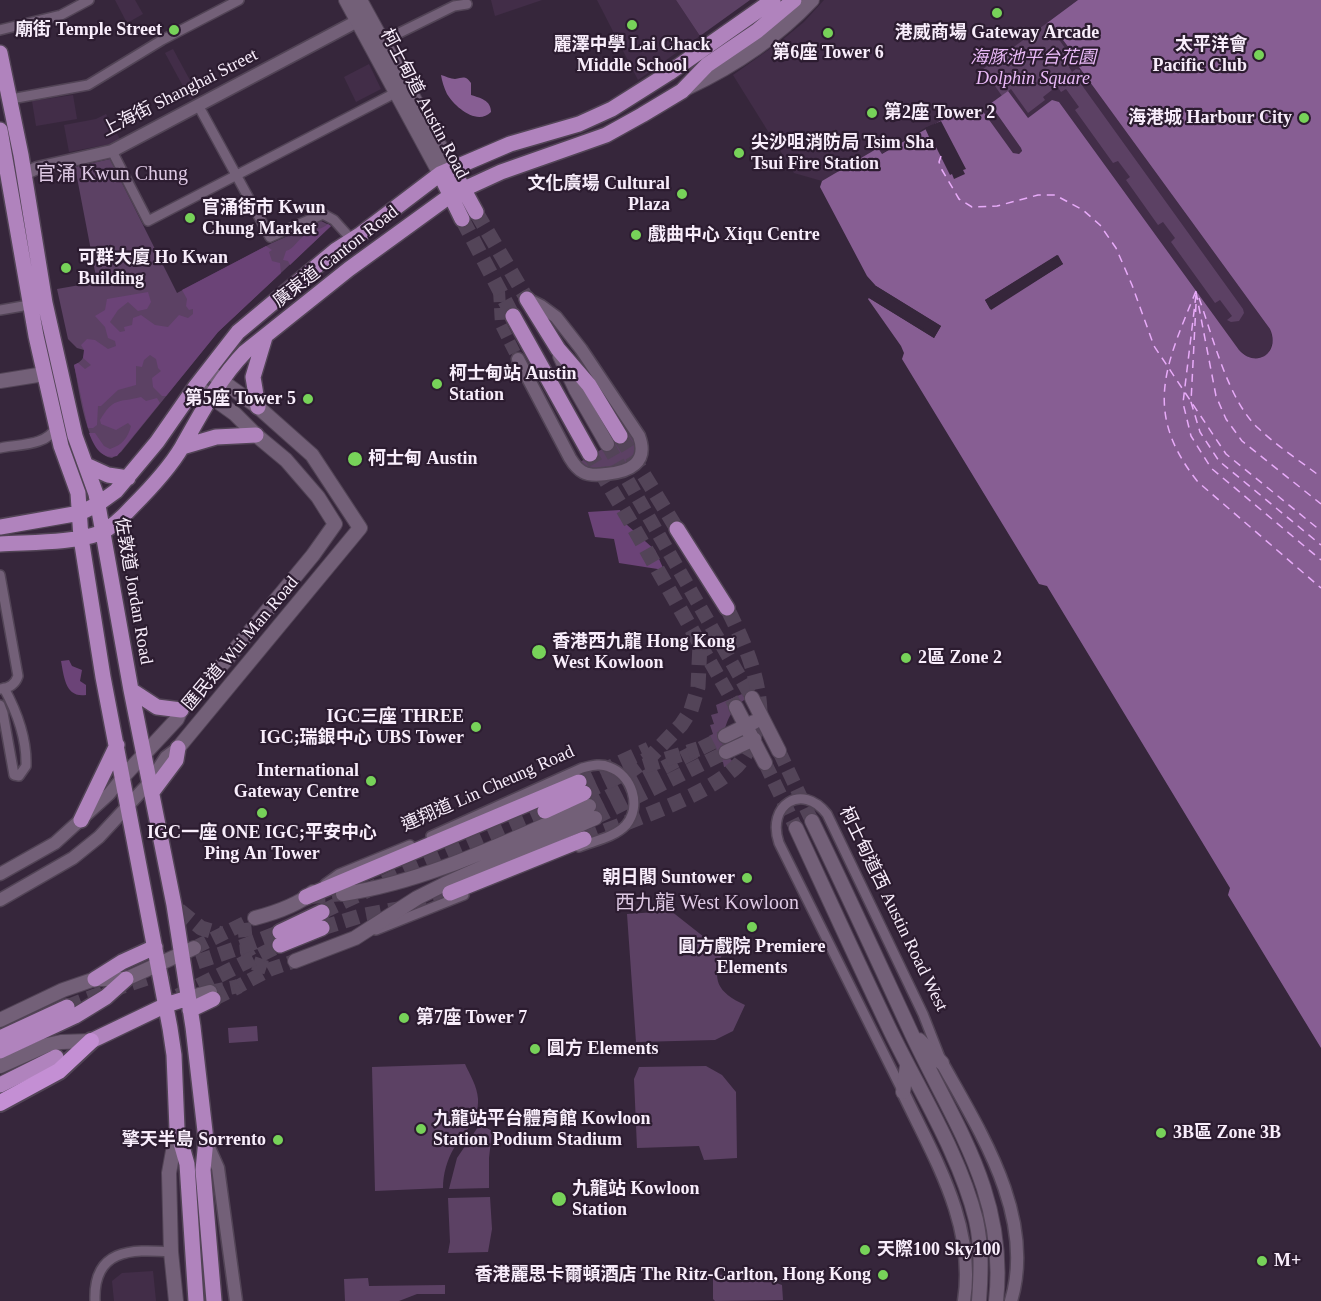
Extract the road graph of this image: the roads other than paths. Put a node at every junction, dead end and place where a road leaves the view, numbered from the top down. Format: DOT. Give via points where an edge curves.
graph roads {
  1 [pos="89,0"];
  2 [pos="238,0"];
  3 [pos="346,0"];
  4 [pos="360,0"];
  5 [pos="773,0"];
  6 [pos="794,0"];
  7 [pos="812,0"];
  8 [pos="467,4"];
  9 [pos="363,18"];
  10 [pos="0,30"];
  11 [pos="383,41"];
  12 [pos="0,53"];
  13 [pos="682,91"];
  14 [pos="397,92"];
  15 [pos="11,99"];
  16 [pos="198,105"];
  17 [pos="0,130"];
  18 [pos="112,151"];
  19 [pos="446,171"];
  20 [pos="24,174"];
  21 [pos="237,175"];
  22 [pos="4,179"];
  23 [pos="457,192"];
  24 [pos="469,216"];
  25 [pos="352,240"];
  26 [pos="527,299"];
  27 [pos="29,305"];
  28 [pos="0,310"];
  29 [pos="513,316"];
  30 [pos="265,336"];
  31 [pos="518,359"];
  32 [pos="208,371"];
  33 [pos="44,374"];
  34 [pos="222,380"];
  35 [pos="0,381"];
  36 [pos="196,386"];
  37 [pos="211,397"];
  38 [pos="258,407"];
  39 [pos="56,427"];
  40 [pos="256,435"];
  41 [pos="613,440"];
  42 [pos="182,447"];
  43 [pos="0,448"];
  44 [pos="590,454"];
  45 [pos="86,465"];
  46 [pos="128,478"];
  47 [pos="98,504"];
  48 [pos="80,513"];
  49 [pos="0,527"];
  50 [pos="677,529"];
  51 [pos="103,532"];
  52 [pos="81,537"];
  53 [pos="0,544"];
  54 [pos="0,574"];
  55 [pos="727,608"];
  56 [pos="2,689"];
  57 [pos="131,690"];
  58 [pos="752,698"];
  59 [pos="0,705"];
  60 [pos="736,706"];
  61 [pos="181,710"];
  62 [pos="764,717"];
  63 [pos="747,726"];
  64 [pos="725,736"];
  65 [pos="754,739"];
  66 [pos="117,745"];
  67 [pos="178,748"];
  68 [pos="779,751"];
  69 [pos="726,752"];
  70 [pos="144,754"];
  71 [pos="765,763"];
  72 [pos="123,778"];
  73 [pos="150,787"];
  74 [pos="587,800"];
  75 [pos="128,806"];
  76 [pos="545,811"];
  77 [pos="81,820"];
  78 [pos="812,820"];
  79 [pos="796,828"];
  80 [pos="584,838"];
  81 [pos="0,874"];
  82 [pos="450,893"];
  83 [pos="310,894"];
  84 [pos="343,894"];
  85 [pos="0,900"];
  86 [pos="322,912"];
  87 [pos="255,918"];
  88 [pos="322,928"];
  89 [pos="355,938"];
  90 [pos="155,947"];
  91 [pos="188,951"];
  92 [pos="295,961"];
  93 [pos="158,964"];
  94 [pos="95,979"];
  95 [pos="126,979"];
  96 [pos="212,996"];
  97 [pos="189,1004"];
  98 [pos="166,1005"];
  99 [pos="67,1007"];
  100 [pos="0,1020"];
  101 [pos="909,1030"];
  102 [pos="0,1038"];
  103 [pos="90,1041"];
  104 [pos="0,1051"];
  105 [pos="56,1057"];
  106 [pos="942,1063"];
  107 [pos="0,1066"];
  108 [pos="907,1066"];
  109 [pos="0,1085"];
  110 [pos="903,1092"];
  111 [pos="0,1103"];
  112 [pos="177,1129"];
  113 [pos="206,1140"];
  114 [pos="171,1252"];
  115 [pos="95,1301"];
  116 [pos="176,1301"];
  117 [pos="196,1301"];
  118 [pos="214,1301"];
  119 [pos="236,1301"];
  120 [pos="964,1301"];
  121 [pos="979,1301"];
  122 [pos="996,1301"];
  123 [pos="1011,1301"];
  1 -- 10 [label="street" via="62,15"];
  2 -- 15 [label="street" via="88,85"];
  3 -- 9 [label="main road, 柯士甸道 Austin Road"];
  4 -- 9 [label="main road, 柯士甸道 Austin Road"];
  5 -- 19 [label="main road, 廣東道 Canton Road" via="612,109"];
  6 -- 13 [label="main road, 廣東道 Canton Road" via="707,65"];
  7 -- 13 [label="main road, 廣東道 Canton Road" via="769,38 711,77"];
  8 -- 11 [label="street" via="454,6"];
  9 -- 11 [label="main road, 柯士甸道 Austin Road"];
  9 -- 14 [label="main road, 柯士甸道 Austin Road"];
  9 -- 16 [label="street, 上海街 Shanghai Street"];
  11 -- 19 [label="main road, 柯士甸道 Austin Road"];
  12 -- 15 [label="main road, 佐敦道 Jordan Road"];
  13 -- 23 [label="main road, 廣東道 Canton Road" via="606,135 510,168"];
  14 -- 19 [label="main road, 柯士甸道 Austin Road"];
  14 -- 21 [label="street"];
  15 -- 20 [label="main road, 佐敦道 Jordan Road"];
  16 -- 18 [label="street, 上海街 Shanghai Street"];
  16 -- 21 [label="street"];
  17 -- 22 [label="main road"];
  18 -- 20 [label="street, 上海街 Shanghai Street"];
  18 -- 21 [label="street" via="148,221"];
  19 -- 23 [label="main road, 柯士甸道 Austin Road"];
  19 -- 25 [label="main road, 廣東道 Canton Road"];
  20 -- 22 [label="main road, 上海街 Shanghai Street"];
  20 -- 45 [label="main road, 佐敦道 Jordan Road" via="45,303 75,436"];
  21 -- 25 [label="street, 廣東道 Canton Road" via="270,237 322,214 334,220"];
  22 -- 27 [label="main road"];
  23 -- 24 [label="main road"];
  23 -- 30 [label="main road, 廣東道 Canton Road" via="349,268"];
  25 -- 32 [label="main road, 廣東道 Canton Road" via="303,275 238,332"];
  26 -- 31 [label="street" via="556,317 636,431 642,450 635,464 624,471 606,474 578,469"];
  26 -- 41 [label="main road" via="558,349 589,385"];
  27 -- 28 [label="street"];
  27 -- 33 [label="main road"];
  29 -- 44 [label="main road"];
  30 -- 34 [label="main road, 廣東道 Canton Road" via="245,352"];
  30 -- 38 [label="main road" via="253,377"];
  32 -- 34 [label="main road"];
  32 -- 36 [label="main road, 廣東道 Canton Road"];
  33 -- 35 [label="main road"];
  33 -- 39 [label="main road"];
  34 -- 37 [label="main road, 廣東道 Canton Road"];
  34 -- 38 [label="main road"];
  36 -- 37 [label="main road"];
  36 -- 46 [label="main road, 廣東道 Canton Road"];
  37 -- 40 [label="main road"];
  37 -- 42 [label="main road, 廣東道 Canton Road"];
  38 -- 67 [label="main road, 匯民道 Wui Man Road" via="312,455 360,528"];
  39 -- 43 [label="street" via="45,440"];
  39 -- 48 [label="main road" via="78,493"];
  40 -- 42 [label="main road" via="216,437"];
  40 -- 61 [label="main road, 匯民道 Wui Man Road" via="298,472 335,525"];
  42 -- 51 [label="main road, 廣東道 Canton Road" via="149,491"];
  45 -- 46 [label="main road" via="104,474"];
  45 -- 47 [label="main road, 佐敦道 Jordan Road"];
  46 -- 47 [label="main road, 廣東道 Canton Road"];
  47 -- 48 [label="main road, 廣東道 Canton Road"];
  47 -- 51 [label="main road, 佐敦道 Jordan Road"];
  48 -- 49 [label="main road, 廣東道 Canton Road"];
  48 -- 52 [label="main road"];
  50 -- 55 [label="main road"];
  51 -- 52 [label="main road, 廣東道 Canton Road"];
  51 -- 57 [label="main road, 佐敦道 Jordan Road"];
  52 -- 53 [label="main road, 廣東道 Canton Road"];
  52 -- 66 [label="main road"];
  54 -- 56 [label="street" via="18,676 14,684"];
  56 -- 59 [label="street" via="18,716 23,739 26,766 19,776 14,775"];
  57 -- 61 [label="main road" via="156,706"];
  57 -- 70 [label="main road, 佐敦道 Jordan Road"];
  58 -- 62 [label="main road"];
  60 -- 63 [label="main road"];
  61 -- 70 [label="main road, 匯民道 Wui Man Road"];
  62 -- 63 [label="main road"];
  62 -- 68 [label="main road"];
  63 -- 64 [label="main road"];
  63 -- 65 [label="main road"];
  65 -- 69 [label="main road"];
  65 -- 71 [label="main road"];
  66 -- 72 [label="main road"];
  66 -- 77 [label="main road"];
  67 -- 73 [label="main road" via="177,760"];
  70 -- 72 [label="main road, 匯民道 Wui Man Road"];
  70 -- 73 [label="main road, 佐敦道 Jordan Road"];
  72 -- 75 [label="main road"];
  72 -- 77 [label="street"];
  73 -- 75 [label="street"];
  73 -- 91 [label="main road, 佐敦道 Jordan Road"];
  74 -- 76 [label="main road"];
  74 -- 83 [label="main road"];
  74 -- 84 [label="main road" via="451,866 374,890"];
  74 -- 89 [label="main road, 連翔道 Lin Cheung Road"];
  75 -- 85 [label="street" via="77,855"];
  75 -- 90 [label="main road"];
  77 -- 81 [label="street" via="55,843"];
  78 -- 101 [label="main road, 柯士甸道西 Austin Road West"];
  79 -- 108 [label="main road"];
  80 -- 82 [label="main road"];
  83 -- 87 [label="main road, 連翔道 Lin Cheung Road"];
  83 -- 89 [label="street, 連翔道 Lin Cheung Road" via="339,874 582,768 596,764 609,767 622,774 630,785 634,810 616,832"];
  86 -- 88 [label="main road" via="280,939"];
  89 -- 92 [label="main road, 連翔道 Lin Cheung Road"];
  90 -- 93 [label="main road"];
  90 -- 94 [label="main road"];
  91 -- 93 [label="main road"];
  91 -- 97 [label="main road, 佐敦道 Jordan Road"];
  93 -- 95 [label="main road"];
  93 -- 98 [label="main road"];
  94 -- 95 [label="main road"];
  94 -- 100 [label="main road"];
  95 -- 104 [label="main road" via="75,1016"];
  96 -- 97 [label="main road"];
  97 -- 98 [label="main road"];
  97 -- 113 [label="main road, 佐敦道 Jordan Road"];
  98 -- 103 [label="main road"];
  98 -- 112 [label="main road" via="174,1056"];
  99 -- 102 [label="main road"];
  101 -- 106 [label="main road"];
  101 -- 122 [label="main road, 柯士甸道西 Austin Road West" via="979,1172 999,1257"];
  103 -- 107 [label="main road" via="47,1045"];
  103 -- 111 [label="highway" via="59,1071"];
  105 -- 109 [label="main road"];
  106 -- 110 [label="street, 柯士甸道西 Austin Road West" via="923,1014 827,814 805,799 785,805 776,818 779,843"];
  106 -- 123 [label="street, 柯士甸道西 Austin Road West" via="975,1122 1007,1197 1018,1250"];
  108 -- 110 [label="main road"];
  108 -- 121 [label="main road" via="953,1158 976,1220 981,1260"];
  110 -- 120 [label="street, 柯士甸道西 Austin Road West" via="958,1214 965,1259"];
  112 -- 114 [label="main road" via="169,1164"];
  112 -- 117 [label="main road" via="187,1164"];
  113 -- 118 [label="main road, 佐敦道 Jordan Road" via="203,1170"];
  113 -- 119 [label="street, 佐敦道 Jordan Road" via="219,1174"];
  114 -- 115 [label="street" via="134,1252 108,1260 97,1278"];
  114 -- 116 [label="main road"];
}
